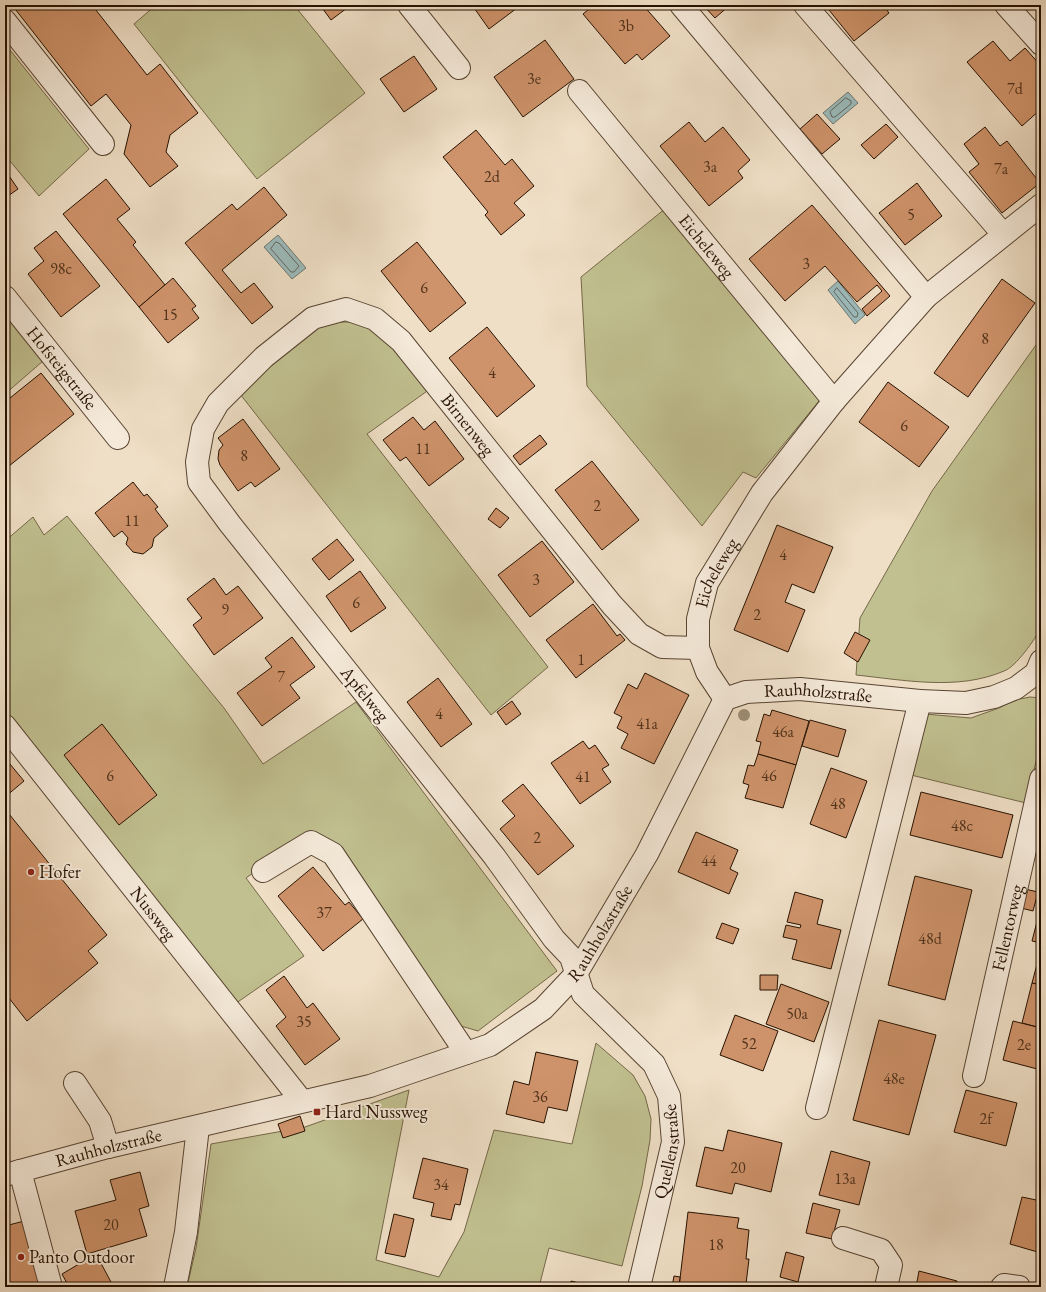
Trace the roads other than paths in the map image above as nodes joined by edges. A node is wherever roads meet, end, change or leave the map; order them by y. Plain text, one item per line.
1 (409, 5) edge
2 (681, 5) edge
3 (805, 5) edge
4 (1006, 5) edge
5 (5, 21) edge
6 (1041, 44) edge
7 (460, 68) dead end
8 (579, 91) dead end
9 (103, 144) dead end
10 (1041, 205) edge
11 (1003, 234) junction
12 (926, 297) junction
13 (5, 298) edge
14 (834, 401) junction
15 (218, 403) joint
16 (118, 438) dead end
17 (698, 648) junction
18 (1039, 671) edge
19 (725, 699) junction
20 (920, 701) junction
21 (5, 726) edge
22 (1041, 779) edge
23 (263, 871) dead end
24 (576, 974) junction
25 (466, 1053) junction
26 (974, 1076) dead end
27 (75, 1083) dead end
28 (301, 1100) junction
29 (817, 1108) dead end
30 (198, 1127) junction
31 (108, 1147) junction
32 (12, 1173) edge
33 (844, 1238) dead end
34 (51, 1287) edge
35 (175, 1287) edge
36 (639, 1287) edge
37 (886, 1287) edge
38 (1002, 1287) edge
39 (1019, 1287) edge

1 - 7 street
2 - 12 street
3 - 11 street
4 - 6 street
5 - 9 street
8 - 14 street, Eicheleweg
10 - 11 street, Eicheleweg
11 - 12 street, Eicheleweg
12 - 14 street, Eicheleweg
13 - 16 street, Hofsteigstraße
14 - 17 street, Eicheleweg
15 - 17 street, Birnenweg
15 - 24 street, Apfelweg
17 - 19 street, Eicheleweg
18 - 20 street, Rauhholzstraße
19 - 20 street, Rauhholzstraße
19 - 24 street, Rauhholzstraße
20 - 29 street
21 - 28 street, Nussweg
22 - 26 street, Fellentorweg
23 - 25 street
24 - 25 street, Rauhholzstraße
24 - 36 street, Quellenstraße
25 - 28 street, Rauhholzstraße
27 - 31 street
28 - 30 street, Rauhholzstraße
30 - 31 street, Rauhholzstraße
30 - 35 street
31 - 32 street, Rauhholzstraße
32 - 34 street, Rauhholzstraße
33 - 37 street
38 - 39 street

